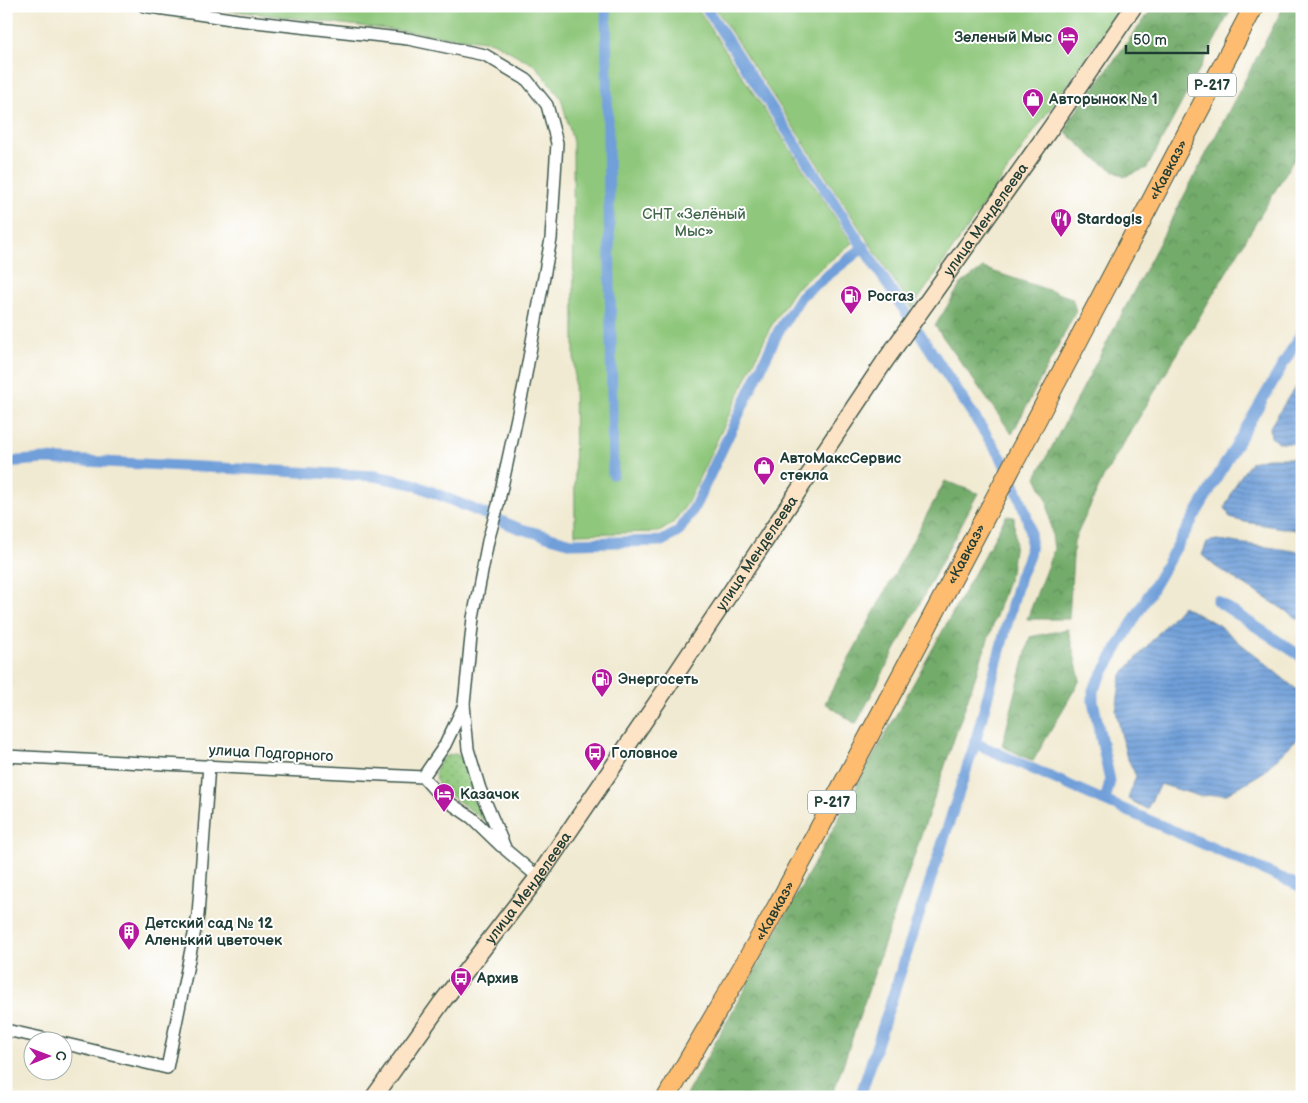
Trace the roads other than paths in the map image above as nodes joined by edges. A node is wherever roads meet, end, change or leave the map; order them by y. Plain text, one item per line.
1 (144, 6) edge
2 (1134, 6) edge
3 (1254, 6) edge
4 (464, 704) junction
5 (6, 756) edge
6 (209, 765) junction
7 (423, 777) junction
8 (506, 850) junction
9 (538, 877) junction
10 (6, 1030) edge
11 (22, 1034) edge
12 (72, 1045) edge
13 (374, 1097) edge
14 (667, 1097) edge

1 - 4 street
2 - 9 main road, улица Менделеева
3 - 14 highway, «Кавказ» / Р-217
4 - 7 street
4 - 8 street
5 - 6 street, улица Подгорного
6 - 7 street, улица Подгорного
6 - 12 street
7 - 8 street
8 - 9 street
9 - 13 main road, улица Менделеева
10 - 11 street

